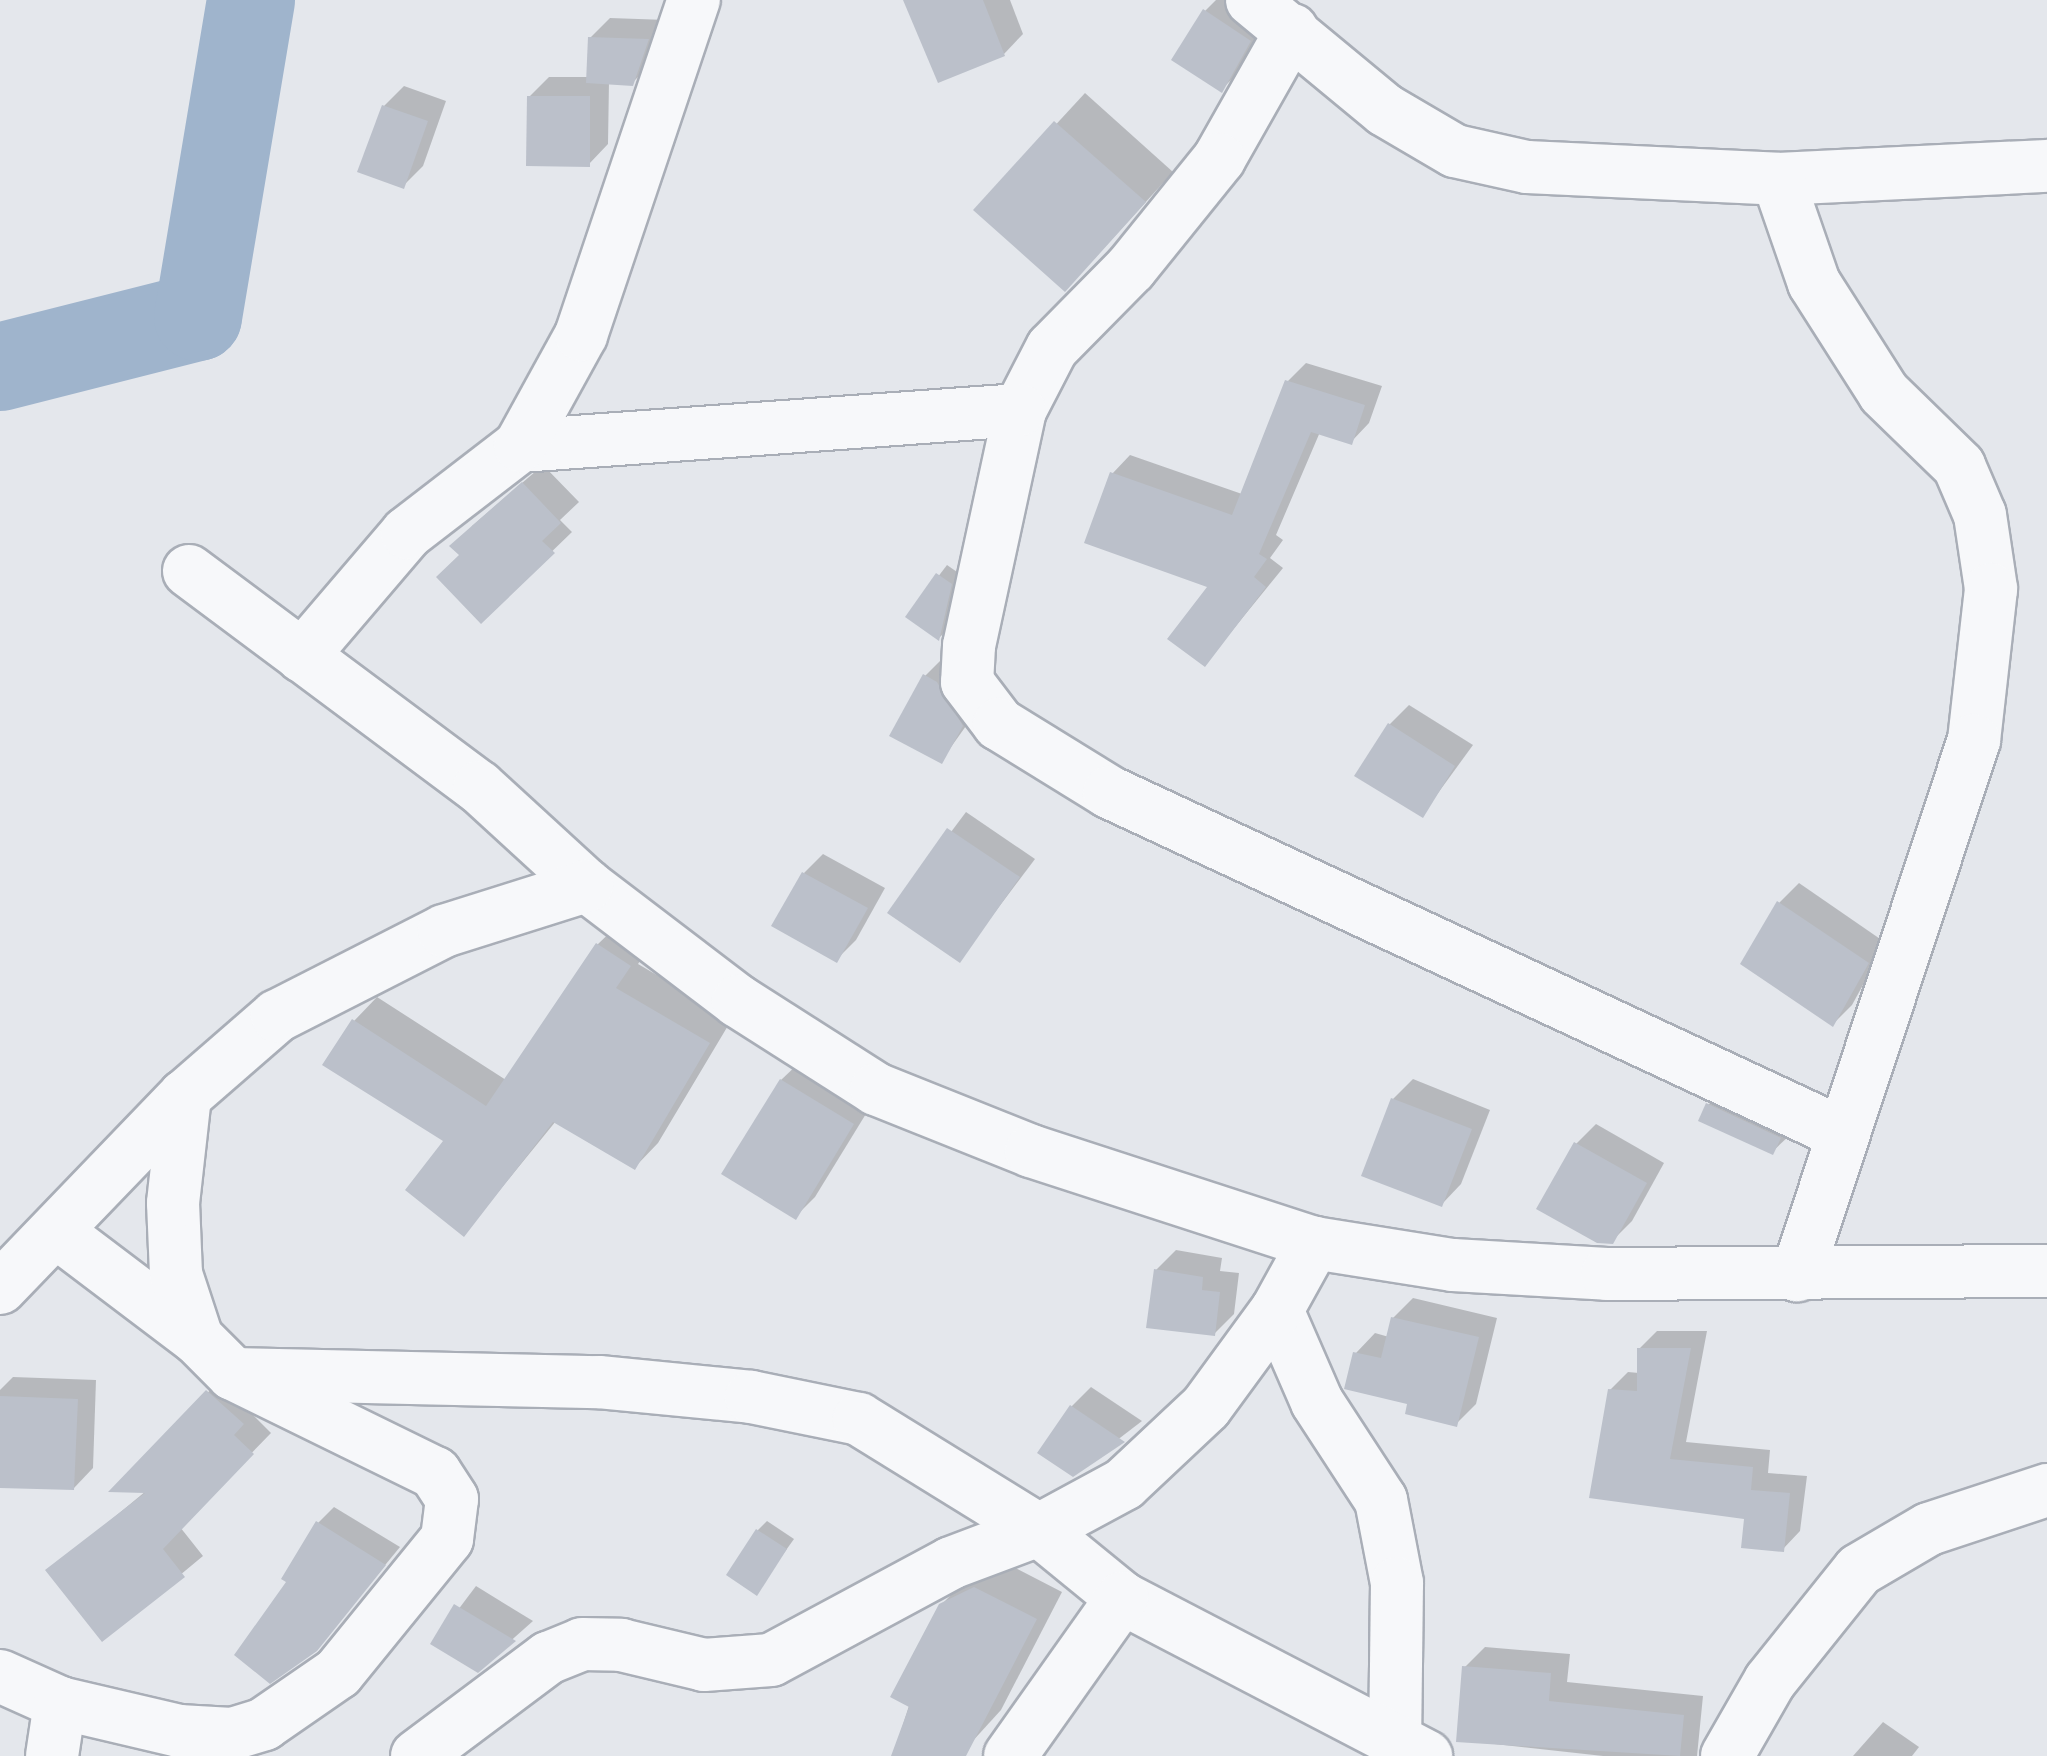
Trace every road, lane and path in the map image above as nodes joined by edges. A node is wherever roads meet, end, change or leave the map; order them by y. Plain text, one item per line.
1 (694, 0) edge
2 (1272, 15) edge
3 (2047, 166) edge
4 (1778, 179) junction
5 (1020, 410) junction
6 (520, 446) junction
7 (188, 571) dead end
8 (302, 656) junction
9 (587, 886) junction
10 (184, 1096) junction
11 (1842, 1132) junction
12 (58, 1233) junction
13 (1314, 1244) junction
14 (2047, 1271) edge
15 (1798, 1275) junction
16 (0, 1288) edge
17 (1277, 1310) junction
18 (197, 1338) junction
19 (234, 1374) junction
20 (2047, 1490) edge
21 (1040, 1530) junction
22 (1122, 1598) junction
23 (0, 1676) edge
24 (60, 1703) junction
25 (1410, 1747) edge
26 (52, 1756) edge
27 (417, 1756) edge
28 (1010, 1756) edge
29 (1727, 1756) edge

1 - 6 street
2 - 4 street
2 - 5 street
3 - 4 street
4 - 11 street
5 - 6 street
5 - 11 street
6 - 8 street
7 - 8 street
8 - 9 street
9 - 10 street
9 - 13 street
10 - 12 street
10 - 18 street
11 - 15 street
12 - 16 street
12 - 18 street
13 - 15 street
13 - 17 street
14 - 15 street
17 - 21 street
17 - 25 street
18 - 19 street
19 - 21 street
19 - 24 street
20 - 29 street
21 - 22 street
21 - 27 street
22 - 25 street
22 - 28 street
23 - 24 street
24 - 26 street

